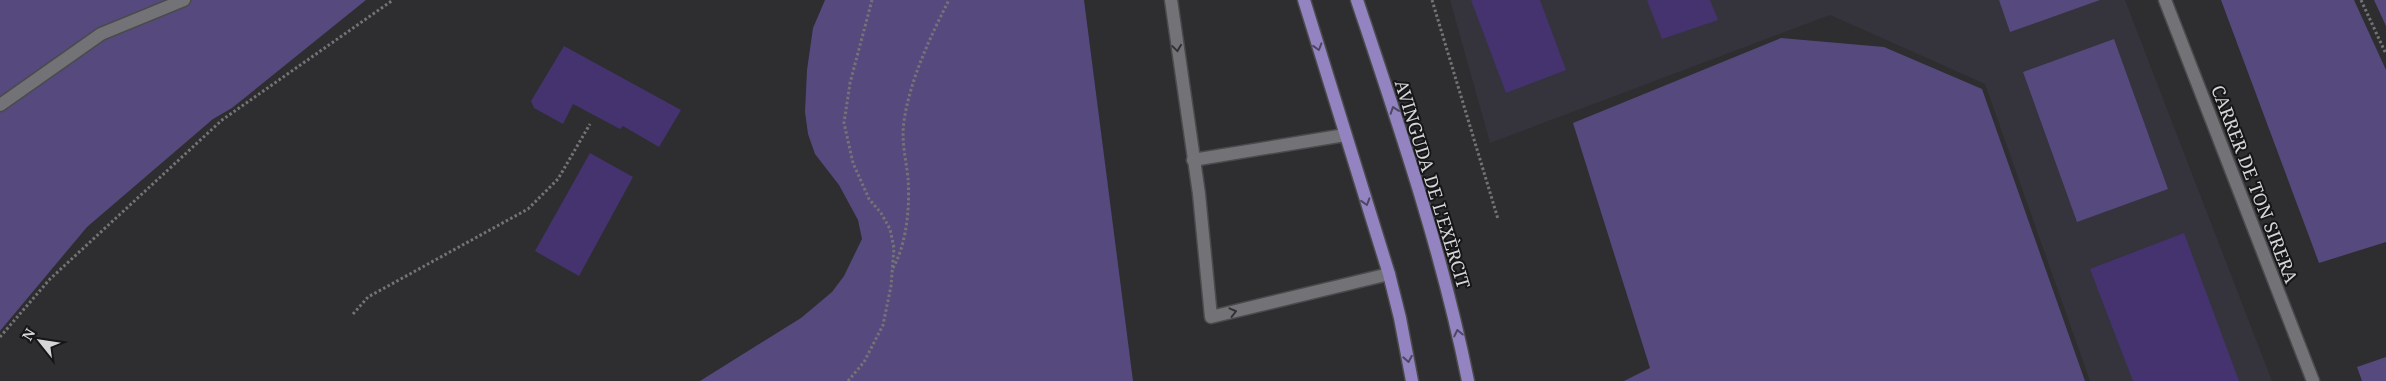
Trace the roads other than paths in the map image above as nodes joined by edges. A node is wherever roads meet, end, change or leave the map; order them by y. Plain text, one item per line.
1 (184, 0) edge
2 (1170, 0) edge
3 (1304, 0) edge
4 (1357, 0) edge
5 (2165, 0) edge
6 (0, 105) edge
7 (1345, 135) junction
8 (1193, 160) junction
9 (1389, 274) junction
10 (1412, 381) edge
11 (1468, 381) edge
12 (2312, 381) edge

1 - 6 street
2 -> 8 street
3 -> 7 main road
11 -> 4 main road, AVINGUDA DE L'EXÈRCIT
5 - 12 street, CARRER DE TON SIRERA
7 - 8 street
7 -> 9 main road
8 -> 9 street
9 -> 10 main road

